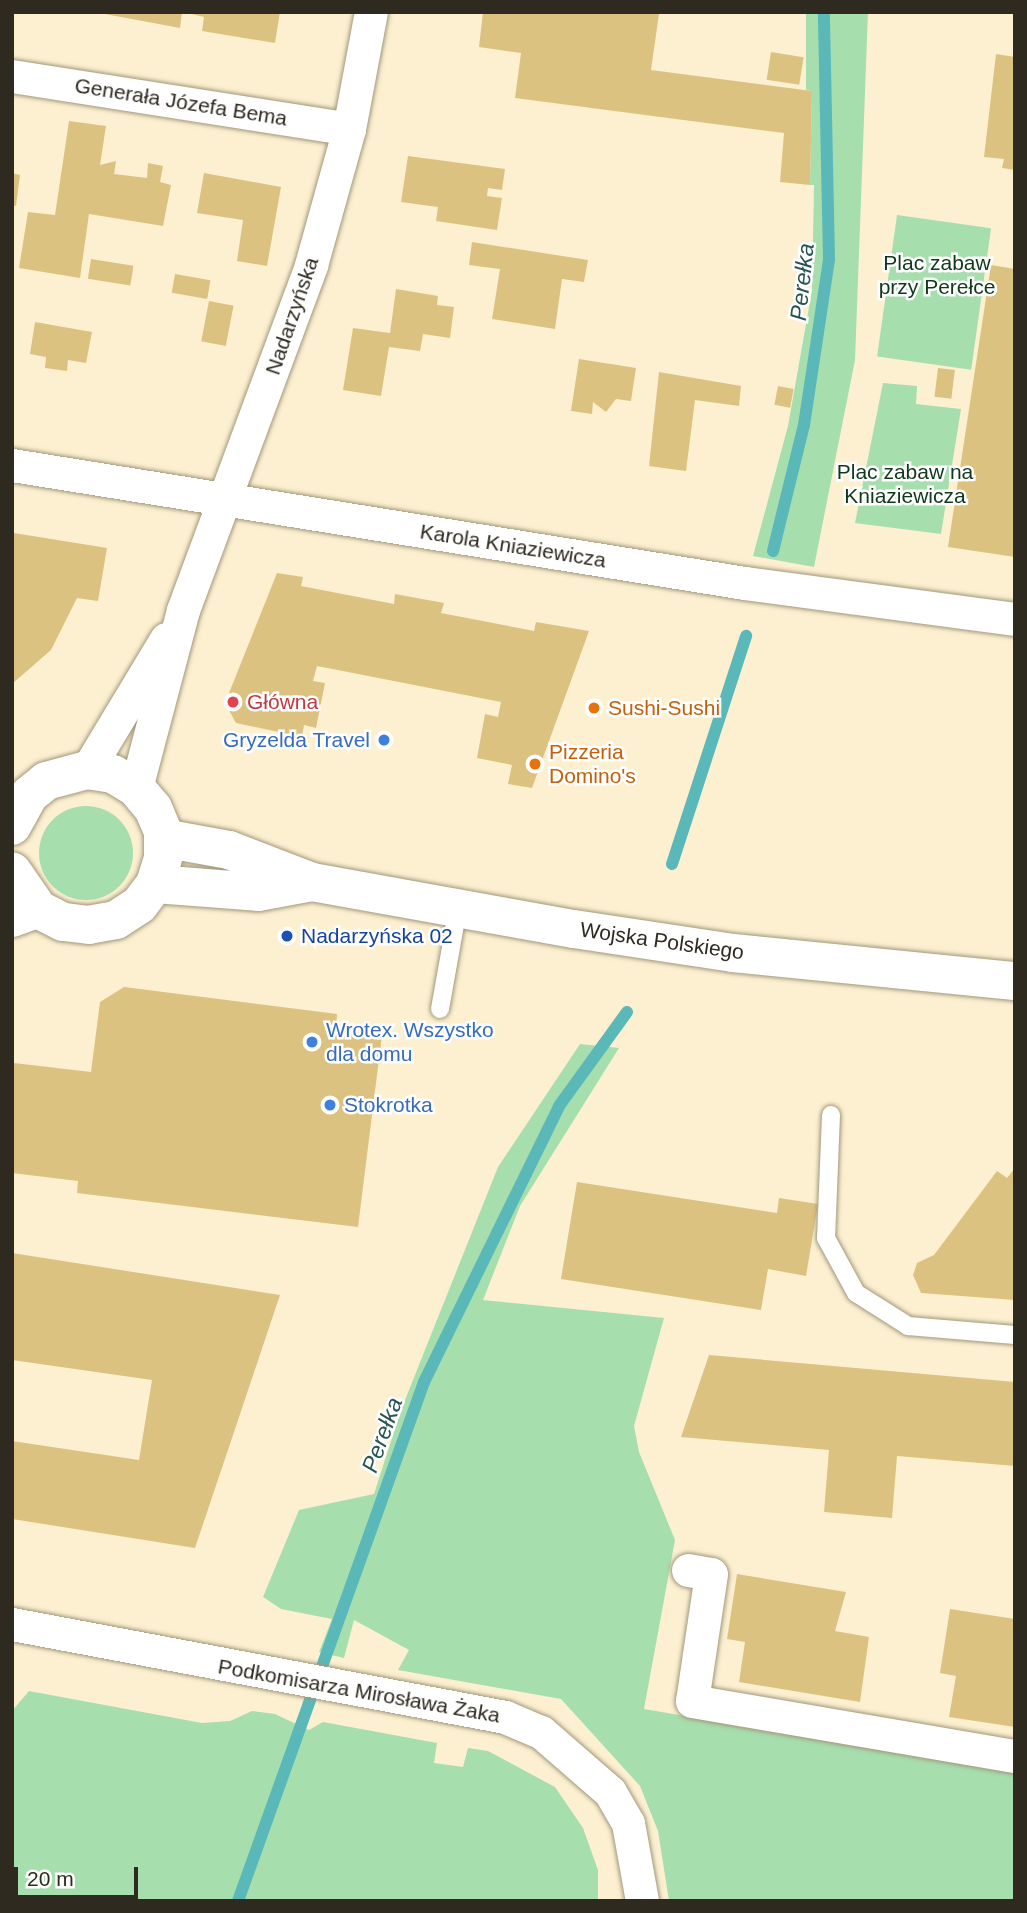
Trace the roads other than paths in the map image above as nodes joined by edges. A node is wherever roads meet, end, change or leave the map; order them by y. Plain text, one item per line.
1 (372, 12) edge
2 (12, 76) edge
3 (349, 130) junction
4 (12, 465) edge
5 (225, 500) junction
6 (183, 610) junction
7 (1015, 619) edge
8 (87, 770) junction
9 (136, 788) junction
10 (18, 806) edge
11 (163, 838) junction
12 (12, 871) edge
13 (312, 882) junction
14 (155, 884) junction
15 (458, 908) junction
16 (26, 915) edge
17 (1015, 981) edge
18 (440, 1009) dead end
19 (831, 1115) dead end
20 (1015, 1335) edge
21 (688, 1570) dead end
22 (12, 1625) edge
23 (1015, 1756) edge
24 (642, 1901) edge

1 - 3 street, Nadarzyńska
2 - 3 street, Generała Józefa Bema
3 - 5 street, Nadarzyńska
4 - 5 street, Karola Kniaziewicza
5 - 6 street, Nadarzyńska
5 - 7 street, Karola Kniaziewicza
6 - 8 street, Nadarzyńska
6 - 9 street, Nadarzyńska
8 - 9 street
8 - 10 street
9 - 11 street
11 - 13 street, Wojska Polskiego
11 - 14 street
12 - 16 street
13 - 14 street, Wojska Polskiego
13 - 15 street, Wojska Polskiego
14 - 16 street
15 - 17 street, Wojska Polskiego
15 - 18 lane
19 - 20 lane
21 - 23 street
22 - 24 street, Podkomisarza Mirosława Żaka

